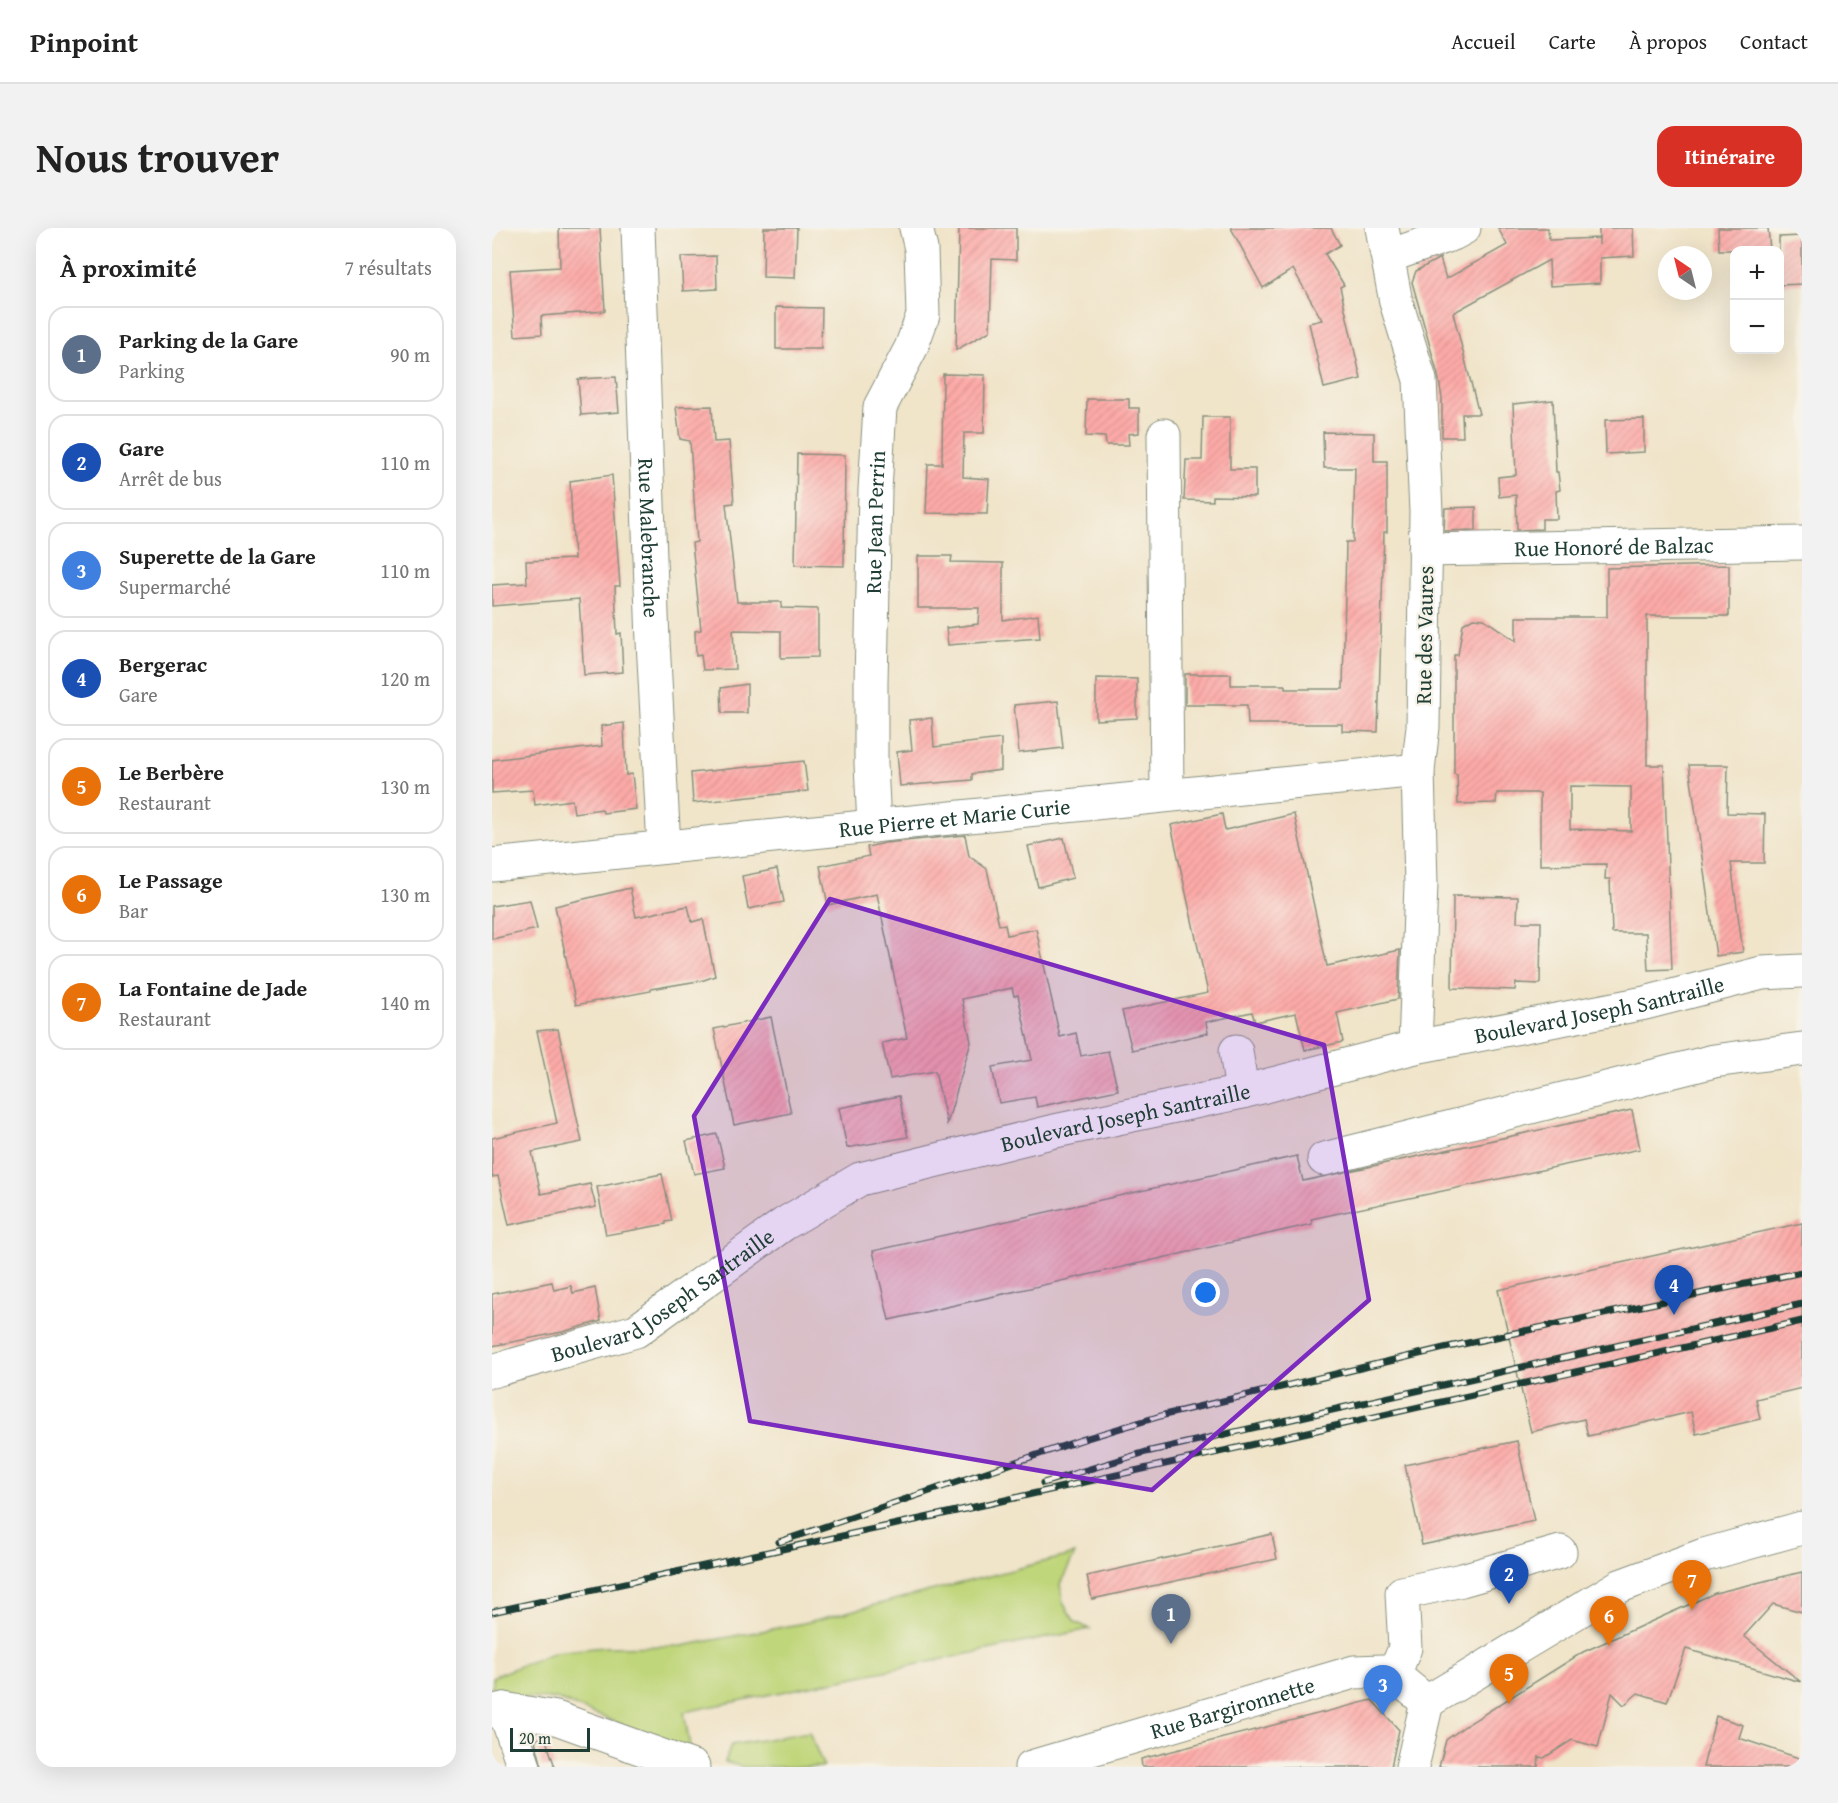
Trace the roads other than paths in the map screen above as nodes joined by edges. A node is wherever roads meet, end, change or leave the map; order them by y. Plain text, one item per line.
1 (638, 228) edge
2 (916, 228) edge
3 (1464, 228) edge
4 (1386, 242) edge
5 (1164, 435) dead end
6 (1802, 543) edge
7 (1425, 549) junction
8 (1418, 770) junction
9 (1167, 795) junction
10 (874, 826) junction
11 (664, 847) junction
12 (492, 865) edge
13 (1802, 971) edge
14 (1415, 1047) junction
15 (1802, 1049) edge
16 (1236, 1051) dead end
17 (1242, 1092) junction
18 (1324, 1159) dead end
19 (492, 1371) edge
20 (1802, 1528) edge
21 (1560, 1552) dead end
22 (1394, 1675) junction
23 (1427, 1701) junction
24 (498, 1710) edge
25 (1049, 1764) edge
26 (524, 1767) edge
27 (693, 1767) edge
28 (1412, 1767) edge

1 - 11 street, Rue Malebranche
2 - 10 street, Rue Jean Perrin
3 - 4 street
4 - 7 street, Rue des Vaures
5 - 9 street
6 - 7 street, Rue Honoré de Balzac
7 - 8 street, Rue des Vaures
8 - 9 street, Rue Pierre et Marie Curie
8 - 14 street, Rue des Vaures
9 - 10 street, Rue Pierre et Marie Curie
10 - 11 street, Rue Pierre et Marie Curie
11 - 12 street, Rue Pierre et Marie Curie
13 - 14 street, Boulevard Joseph Santraille
14 - 17 street, Boulevard Joseph Santraille
15 - 18 street
16 - 17 street
17 - 19 street, Boulevard Joseph Santraille
20 - 23 street
21 - 22 street
22 - 23 street
22 - 25 street, Rue Bargironnette
23 - 28 street
24 - 26 street
24 - 27 street

